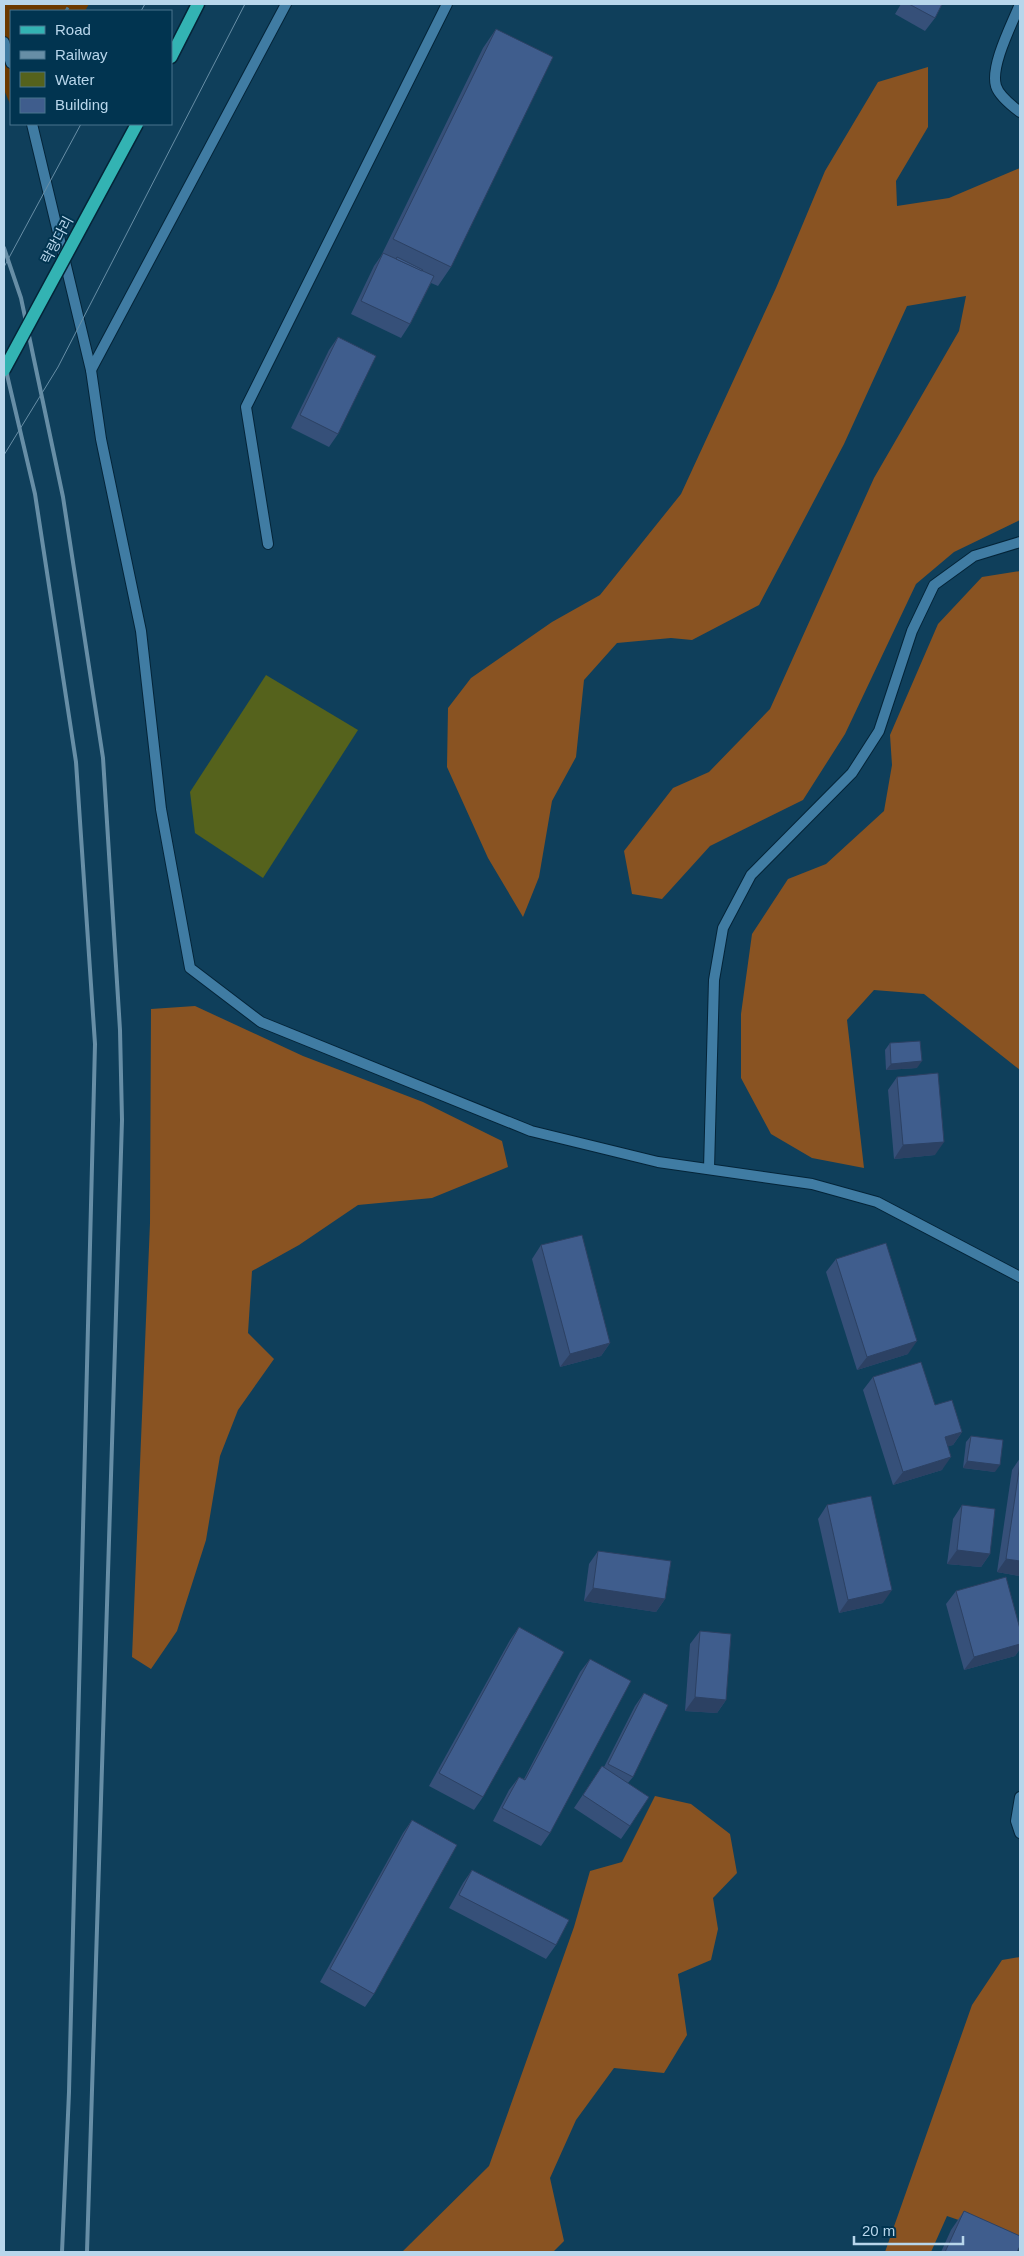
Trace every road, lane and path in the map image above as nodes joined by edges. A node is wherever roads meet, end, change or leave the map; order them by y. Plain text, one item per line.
1 (198, 4) edge
2 (286, 4) edge
3 (447, 4) edge
4 (1020, 4) edge
5 (4, 42) edge
6 (172, 55) edge
7 (10, 60) edge
8 (1020, 112) edge
9 (32, 125) edge
10 (136, 125) edge
11 (4, 370) edge
12 (91, 370) junction
13 (1020, 542) edge
14 (268, 544) dead end
15 (709, 1169) junction
16 (1020, 1277) edge
17 (1020, 1797) edge
18 (1020, 1833) edge

1 - 6 main road
2 - 12 street
3 - 14 street
4 - 8 street
5 - 7 street
9 - 12 street
10 - 11 main road, 락랑다리, bridge
12 - 15 street
13 - 15 street
15 - 16 street
17 - 18 street

